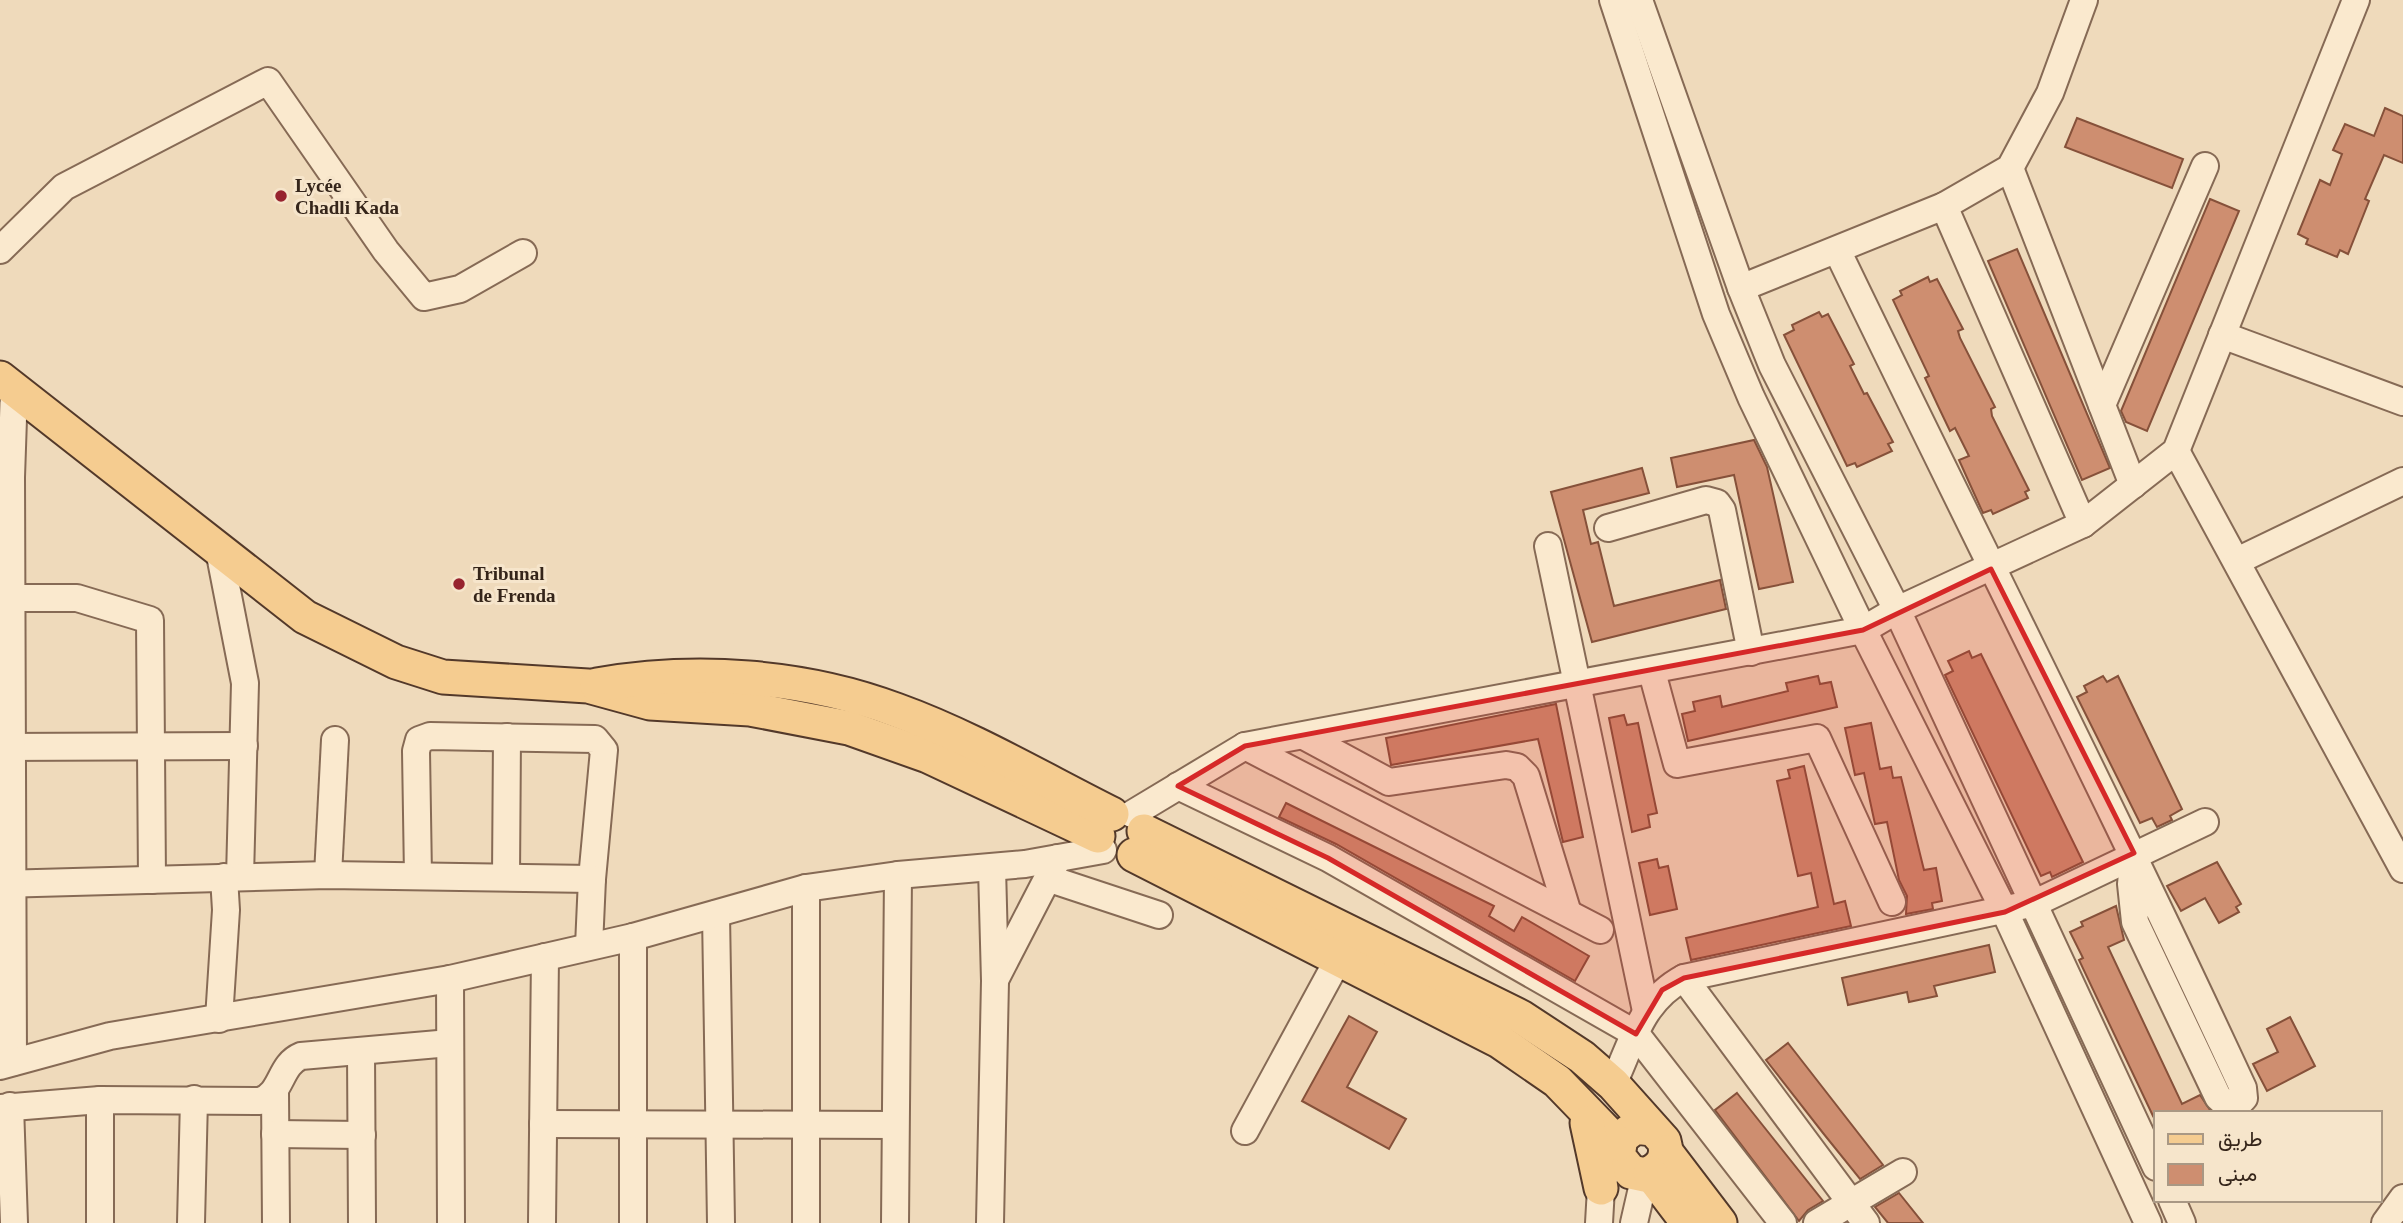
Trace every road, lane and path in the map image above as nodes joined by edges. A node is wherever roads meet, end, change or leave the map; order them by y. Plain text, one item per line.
1 (1613, 0) edge
2 (1639, 0) edge
3 (2084, 0) edge
4 (2356, 0) edge
5 (2205, 166) dead end
6 (2010, 169) junction
7 (1944, 206) junction
8 (0, 250) edge
9 (1838, 250) junction
10 (523, 253) dead end
11 (1741, 288) junction
12 (2222, 335) junction
13 (7, 383) edge
14 (2403, 402) edge
15 (2102, 405) junction
16 (2176, 451) junction
17 (6, 477) edge
18 (2403, 481) edge
19 (2133, 485) junction
20 (2083, 524) junction
21 (1608, 528) dead end
22 (1548, 546) dead end
23 (219, 550) junction
24 (2237, 561) junction
25 (1991, 569) junction
26 (6, 598) edge
27 (1897, 610) junction
28 (1863, 630) junction
29 (1751, 652) junction
30 (1652, 672) junction
31 (1577, 683) junction
32 (1304, 736) junction
33 (507, 737) junction
34 (335, 740) dead end
35 (151, 745) junction
36 (244, 746) junction
37 (1245, 746) junction
38 (6, 747) edge
39 (1178, 786) junction
40 (2205, 822) dead end
41 (1121, 833) junction
42 (2134, 853) junction
43 (992, 868) junction
44 (1054, 869) junction
45 (2403, 869) edge
46 (328, 875) junction
47 (898, 875) junction
48 (418, 876) junction
49 (232, 877) junction
50 (506, 877) junction
51 (592, 879) junction
52 (152, 880) junction
53 (7, 884) edge
54 (806, 888) junction
55 (1892, 902) dead end
56 (2035, 903) junction
57 (1567, 910) junction
58 (2005, 912) junction
59 (716, 914) junction
60 (1159, 915) dead end
61 (1600, 930) dead end
62 (633, 937) junction
63 (589, 946) junction
64 (545, 957) junction
65 (1339, 958) junction
66 (1684, 978) junction
67 (450, 979) junction
68 (995, 981) junction
69 (219, 1019) junction
70 (1641, 1023) junction
71 (450, 1043) junction
72 (361, 1052) junction
73 (7, 1064) edge
74 (1613, 1084) junction
75 (275, 1092) junction
76 (194, 1099) junction
77 (100, 1100) junction
78 (1582, 1104) junction
79 (5, 1107) edge
80 (543, 1124) junction
81 (634, 1124) junction
82 (722, 1124) junction
83 (806, 1125) junction
84 (895, 1125) junction
85 (1245, 1131) dead end
86 (275, 1134) junction
87 (362, 1135) junction
88 (1618, 1146) junction
89 (1653, 1157) junction
90 (2154, 1163) edge
91 (1903, 1172) dead end
92 (1601, 1188) junction
93 (2403, 1198) edge
94 (2173, 1202) edge
95 (1859, 1213) edge
96 (14, 1223) edge
97 (100, 1223) edge
98 (191, 1223) edge
99 (276, 1223) edge
100 (362, 1223) edge
101 (451, 1223) edge
102 (542, 1223) edge
103 (633, 1223) edge
104 (721, 1223) edge
105 (806, 1223) edge
106 (895, 1223) edge
107 (990, 1223) edge
108 (1599, 1223) edge
109 (1634, 1223) edge
110 (1688, 1223) edge
111 (1720, 1223) edge
112 (1783, 1223) edge
113 (1817, 1223) edge
114 (2148, 1223) edge
115 (2182, 1223) edge
116 (2385, 1223) edge

1 - 28 street
2 - 11 street
3 - 6 street
4 - 12 street
5 - 15 street
6 - 7 street
6 - 15 street
7 - 9 street
7 - 20 street
8 - 10 street
9 - 11 street
9 - 25 street
11 - 27 street
12 - 14 street
12 - 16 street
13 - 17 street
13 - 23 main road
15 - 19 street
16 - 19 street
16 - 24 street
17 - 26 street
18 - 24 street
19 - 20 street
20 - 25 street
21 - 29 street
22 - 31 street
23 - 36 street
23 - 41 main road
24 - 45 street
25 - 27 street
25 - 42 street
26 - 35 street
26 - 38 street
27 - 28 street
27 - 56 street
28 - 29 street
28 - 58 street
29 - 30 street
30 - 31 street
30 - 55 street
31 - 32 street
31 - 70 street
32 - 37 street
32 - 57 street
33 - 48 street
33 - 50 street
33 - 51 street
34 - 46 street
35 - 36 street
35 - 38 street
35 - 52 street
36 - 49 street
37 - 39 street
37 - 57 street
38 - 53 street
39 - 41 street
39 - 70 street
40 - 42 street
41 - 44 street
41 - 65 main road
41 - 74 main road
42 - 42 street
42 - 56 street
43 - 44 street
43 - 47 street
43 - 68 street
44 - 60 street
44 - 68 street
46 - 48 street
46 - 49 street
47 - 54 street
47 - 84 street
48 - 50 street
49 - 52 street
49 - 69 street
50 - 51 street
51 - 63 street
52 - 53 street
53 - 73 street
54 - 59 street
54 - 83 street
56 - 58 street
56 - 90 street
57 - 61 street
58 - 66 street
58 - 114 street
59 - 62 street
59 - 82 street
62 - 63 street
62 - 81 street
63 - 64 street
64 - 67 street
64 - 80 street
65 - 78 main road
65 - 85 street
66 - 70 street
66 - 95 street
67 - 69 street
67 - 71 street
68 - 107 street
69 - 73 street
70 - 74 street
70 - 112 street
71 - 72 street
71 - 101 street
72 - 75 street
72 - 87 street
74 - 89 main road
75 - 76 street
75 - 86 street
76 - 77 street
76 - 98 street
77 - 79 street
77 - 97 street
78 - 88 main road
78 - 92 main road
79 - 96 street
80 - 81 street
80 - 102 street
81 - 82 street
81 - 103 street
82 - 83 street
82 - 104 street
83 - 84 street
83 - 105 street
84 - 106 street
86 - 87 street
86 - 99 street
87 - 100 street
88 - 89 main road
88 - 92 street
89 - 109 street
89 - 110 main road
89 - 111 main road
91 - 95 street
92 - 108 street
93 - 116 street
94 - 115 street
95 - 113 street

